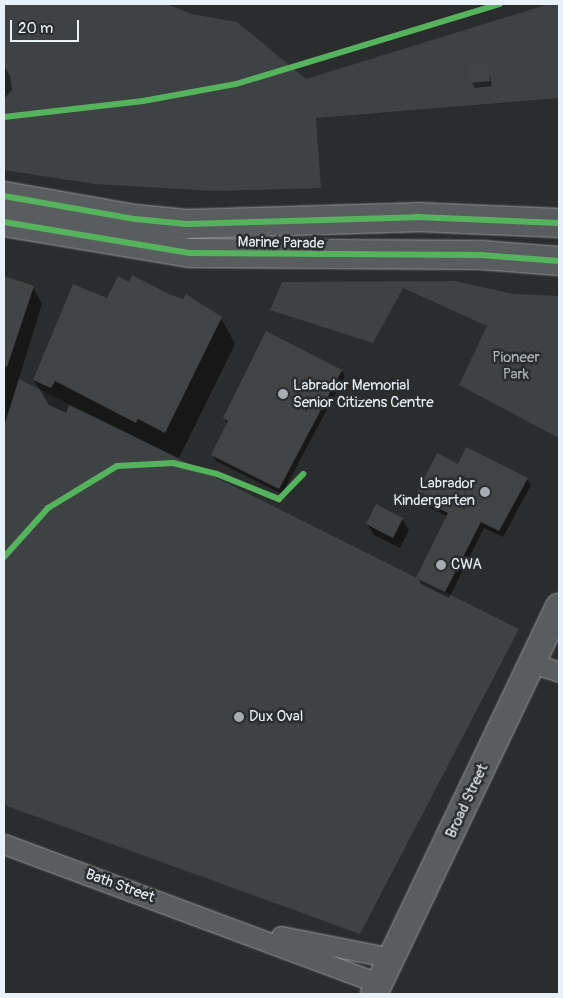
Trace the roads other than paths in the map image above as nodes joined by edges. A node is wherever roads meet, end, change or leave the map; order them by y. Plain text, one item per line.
1 (4, 196) edge
2 (4, 222) edge
3 (559, 223) edge
4 (559, 261) edge
5 (559, 607) edge
6 (553, 639) edge
7 (532, 663) junction
8 (559, 672) edge
9 (4, 844) edge
10 (235, 928) junction
11 (392, 958) junction
12 (377, 989) edge

1 - 3 highway, Marine Parade
2 - 4 highway, Marine Parade
5 - 6 street, Broad Street
6 - 7 street, Broad Street
7 - 8 street
7 - 11 street, Broad Street
9 - 10 street, Bath Street
10 - 11 street, Bath Street
10 - 12 street, Bath Street
11 - 12 street, Broad Street

